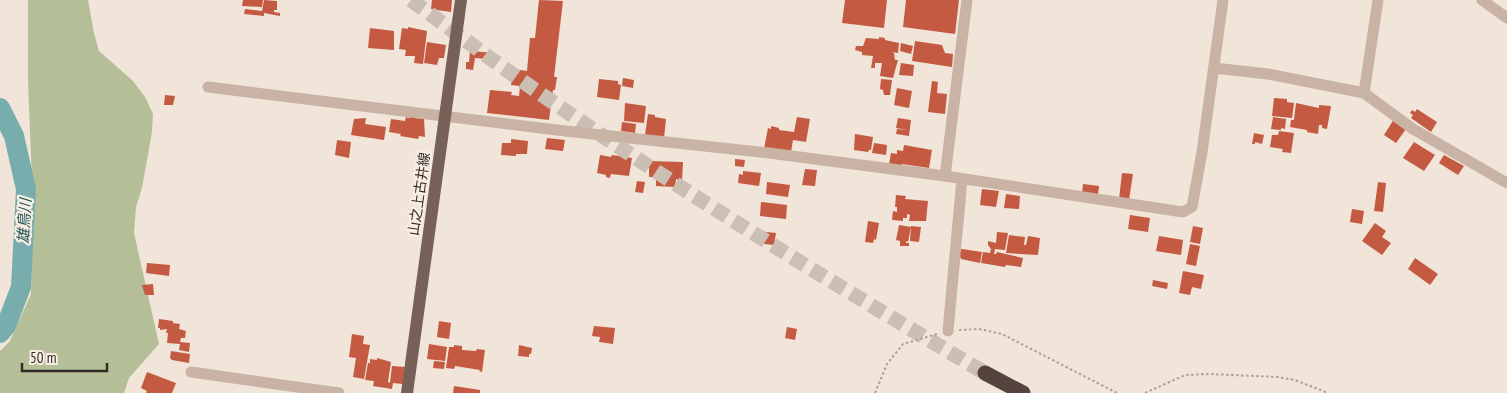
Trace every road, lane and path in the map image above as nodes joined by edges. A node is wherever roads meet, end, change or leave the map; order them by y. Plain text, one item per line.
1 (461, 0) edge
2 (968, 0) edge
3 (1223, 0) edge
4 (1378, 0) edge
5 (1482, 0) edge
6 (1507, 18) edge
7 (1214, 68) junction
8 (208, 87) dead end
9 (1364, 93) junction
10 (444, 116) junction
11 (946, 176) junction
12 (962, 179) junction
13 (1507, 183) edge
14 (948, 331) junction
15 (190, 372) dead end
16 (985, 373) tunnel mouth
17 (338, 393) edge
18 (408, 393) edge
19 (875, 393) edge
20 (1023, 393) edge
21 (1117, 393) edge
22 (1145, 393) edge
23 (1328, 393) edge

1 - 10 main road, 山之上古井線
2 - 11 street
3 - 7 street
4 - 9 street
5 - 6 street
7 - 9 street
7 - 12 street
8 - 10 street
9 - 13 street
10 - 11 street
10 - 18 main road, 山之上古井線
11 - 12 street
12 - 14 street
14 - 19 path
14 - 21 path
15 - 17 street
16 - 20 highway
22 - 23 path

